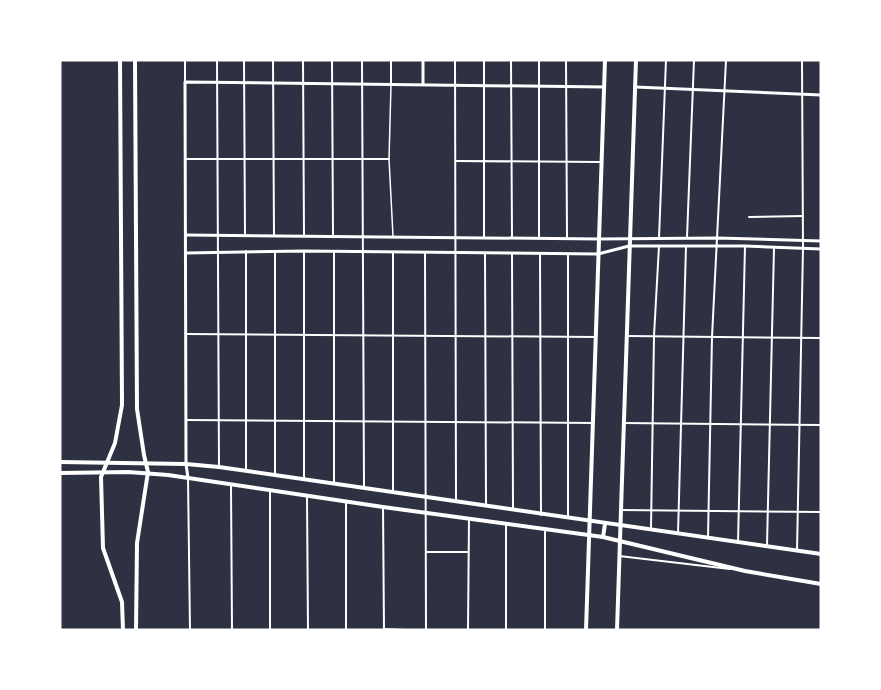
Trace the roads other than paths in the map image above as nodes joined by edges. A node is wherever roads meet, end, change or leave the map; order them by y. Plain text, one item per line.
1 (120, 60) edge
2 (135, 60) edge
3 (185, 60) edge
4 (217, 60) edge
5 (244, 60) edge
6 (273, 60) edge
7 (303, 60) edge
8 (332, 60) edge
9 (362, 60) edge
10 (391, 60) edge
11 (423, 60) edge
12 (456, 60) edge
13 (484, 60) edge
14 (511, 60) edge
15 (539, 60) edge
16 (566, 60) edge
17 (605, 60) edge
18 (636, 60) edge
19 (666, 60) edge
20 (694, 60) edge
21 (726, 60) edge
22 (802, 60) edge
23 (185, 82) junction
24 (217, 83) junction
25 (244, 83) junction
26 (274, 83) junction
27 (303, 84) junction
28 (332, 84) junction
29 (362, 84) junction
30 (391, 84) junction
31 (423, 84) junction
32 (455, 84) junction
33 (484, 85) junction
34 (512, 86) junction
35 (539, 86) junction
36 (566, 86) junction
37 (604, 87) junction
38 (635, 87) junction
39 (665, 87) junction
40 (693, 89) junction
41 (724, 90) junction
42 (802, 94) junction
43 (821, 95) edge
44 (245, 158) junction
45 (186, 159) junction
46 (218, 159) junction
47 (274, 159) junction
48 (303, 159) junction
49 (362, 159) junction
50 (389, 159) junction
51 (332, 160) junction
52 (456, 161) junction
53 (484, 161) junction
54 (511, 162) junction
55 (539, 162) junction
56 (567, 162) junction
57 (601, 162) junction
58 (803, 216) junction
59 (749, 217) dead end
60 (186, 235) junction
61 (218, 235) junction
62 (245, 236) junction
63 (274, 236) junction
64 (304, 236) junction
65 (333, 236) junction
66 (363, 237) junction
67 (393, 237) junction
68 (457, 237) junction
69 (484, 237) junction
70 (512, 238) junction
71 (539, 238) junction
72 (567, 238) junction
73 (629, 238) junction
74 (659, 238) junction
75 (687, 238) junction
76 (717, 238) junction
77 (599, 239) junction
78 (803, 240) junction
79 (821, 241) edge
80 (629, 246) junction
81 (659, 246) junction
82 (686, 246) junction
83 (716, 246) junction
84 (745, 246) junction
85 (774, 247) junction
86 (803, 248) junction
87 (821, 249) edge
88 (219, 251) junction
89 (246, 251) junction
90 (275, 251) junction
91 (304, 251) junction
92 (334, 252) junction
93 (186, 253) junction
94 (363, 253) junction
95 (393, 253) junction
96 (425, 253) junction
97 (456, 253) junction
98 (485, 254) junction
99 (512, 254) junction
100 (540, 254) junction
101 (568, 254) junction
102 (598, 254) junction
103 (219, 333) junction
104 (245, 333) junction
105 (186, 334) junction
106 (275, 334) junction
107 (304, 334) junction
108 (334, 334) junction
109 (363, 334) junction
110 (393, 335) junction
111 (426, 335) junction
112 (456, 336) junction
113 (484, 336) junction
114 (512, 336) junction
115 (540, 336) junction
116 (568, 336) junction
117 (626, 336) junction
118 (654, 336) junction
119 (595, 337) junction
120 (682, 337) junction
121 (712, 338) junction
122 (742, 338) junction
123 (772, 338) junction
124 (802, 338) junction
125 (821, 338) edge
126 (187, 420) junction
127 (219, 420) junction
128 (246, 420) junction
129 (304, 420) junction
130 (275, 421) junction
131 (334, 421) junction
132 (364, 421) junction
133 (393, 422) junction
134 (425, 422) junction
135 (457, 422) junction
136 (485, 422) junction
137 (513, 422) junction
138 (568, 422) junction
139 (540, 423) junction
140 (593, 423) junction
141 (623, 423) junction
142 (653, 423) junction
143 (681, 424) junction
144 (710, 424) junction
145 (740, 424) junction
146 (770, 424) junction
147 (800, 425) junction
148 (821, 425) edge
149 (60, 462) edge
150 (107, 464) junction
151 (146, 464) junction
152 (186, 464) junction
153 (219, 467) junction
154 (246, 471) junction
155 (60, 472) edge
156 (103, 472) junction
157 (148, 472) junction
158 (275, 474) junction
159 (188, 478) junction
160 (304, 479) junction
161 (334, 483) junction
162 (231, 485) junction
163 (364, 488) junction
164 (270, 491) junction
165 (393, 493) junction
166 (308, 496) junction
167 (426, 499) junction
168 (346, 501) junction
169 (456, 503) junction
170 (383, 507) junction
171 (486, 507) junction
172 (620, 510) junction
173 (513, 511) junction
174 (651, 511) junction
175 (679, 511) junction
176 (709, 511) junction
177 (426, 512) junction
178 (738, 512) junction
179 (768, 512) junction
180 (798, 512) junction
181 (821, 512) edge
182 (541, 514) junction
183 (568, 518) junction
184 (469, 519) junction
185 (591, 522) junction
186 (506, 524) junction
187 (605, 524) junction
188 (620, 526) junction
189 (545, 529) junction
190 (651, 530) junction
191 (590, 535) junction
192 (678, 535) junction
193 (603, 537) junction
194 (620, 539) junction
195 (708, 539) junction
196 (738, 543) junction
197 (767, 548) junction
198 (797, 551) junction
199 (425, 552) junction
200 (468, 552) junction
201 (821, 554) edge
202 (619, 556) junction
203 (745, 571) junction
204 (821, 584) edge
205 (123, 630) edge
206 (136, 630) edge
207 (190, 630) edge
208 (232, 630) edge
209 (270, 630) edge
210 (308, 630) edge
211 (346, 630) edge
212 (384, 630) edge
213 (405, 630) edge
214 (426, 630) edge
215 (448, 630) edge
216 (468, 630) edge
217 (506, 630) edge
218 (545, 630) edge
219 (586, 630) edge
220 (617, 630) edge

1 - 150 main road
2 - 151 main road
3 - 23 street
4 - 24 street
5 - 25 street
6 - 26 street
7 - 27 street
8 - 28 street
9 - 29 street
10 - 30 street
11 - 31 street
12 - 32 street
13 - 33 street
14 - 34 street
15 - 35 street
16 - 36 street
17 - 37 main road
18 - 38 main road
19 - 39 street
20 - 40 street
21 - 41 street
22 - 42 street
23 - 24 street
23 - 45 street
24 - 25 street
24 - 46 street
25 - 26 street
25 - 44 street
26 - 27 street
26 - 47 street
27 - 28 street
27 - 48 street
28 - 29 street
28 - 51 street
29 - 30 street
29 - 49 street
30 - 31 street
30 - 50 street
31 - 32 street
32 - 33 street
32 - 52 street
33 - 34 street
33 - 53 street
34 - 35 street
34 - 54 street
35 - 36 street
35 - 55 street
36 - 37 street
36 - 56 street
37 - 57 main road
38 - 39 street
38 - 73 main road
39 - 40 street
39 - 74 street
40 - 41 street
40 - 75 street
41 - 42 street
41 - 76 street
42 - 43 street
42 - 58 street
44 - 46 street
44 - 47 street
44 - 62 street
45 - 46 street
45 - 60 street
46 - 61 street
47 - 48 street
47 - 63 street
48 - 51 street
48 - 64 street
49 - 50 street
49 - 51 street
49 - 66 street
50 - 67 street
51 - 65 street
52 - 53 street
52 - 68 street
53 - 54 street
53 - 69 street
54 - 55 street
54 - 70 street
55 - 56 street
55 - 71 street
56 - 57 street
56 - 72 street
57 - 77 main road
58 - 59 street
58 - 78 street
60 - 61 street
60 - 93 street
61 - 62 street
61 - 88 street
62 - 63 street
63 - 64 street
64 - 65 street
65 - 66 street
66 - 67 street
66 - 94 street
67 - 68 street
68 - 69 street
68 - 97 street
69 - 70 street
70 - 71 street
71 - 72 street
72 - 77 street
73 - 74 street
73 - 77 street
73 - 80 main road
74 - 75 street
75 - 76 street
76 - 78 street
76 - 83 street
77 - 102 main road
78 - 79 street
78 - 86 street
80 - 81 street
80 - 102 street
80 - 117 main road
81 - 82 street
81 - 118 street
82 - 83 street
82 - 120 street
83 - 84 street
83 - 121 street
84 - 85 street
84 - 122 street
85 - 86 street
85 - 123 street
86 - 87 street
86 - 124 street
88 - 89 street
88 - 93 street
88 - 103 street
89 - 90 street
89 - 104 street
90 - 91 street
90 - 106 street
91 - 92 street
91 - 107 street
92 - 94 street
92 - 108 street
93 - 105 street
94 - 95 street
94 - 109 street
95 - 96 street
95 - 110 street
96 - 97 street
96 - 111 street
97 - 98 street
97 - 112 street
98 - 99 street
98 - 113 street
99 - 100 street
99 - 114 street
100 - 101 street
100 - 115 street
101 - 102 street
101 - 116 street
102 - 119 main road
103 - 104 street
103 - 105 street
103 - 127 street
104 - 106 street
104 - 128 street
105 - 126 street
106 - 107 street
106 - 130 street
107 - 108 street
107 - 129 street
108 - 109 street
108 - 131 street
109 - 110 street
109 - 132 street
110 - 111 street
110 - 133 street
111 - 112 street
111 - 134 street
112 - 113 street
112 - 135 street
113 - 114 street
113 - 136 street
114 - 115 street
114 - 137 street
115 - 116 street
115 - 139 street
116 - 119 street
116 - 138 street
117 - 118 street
117 - 141 main road
118 - 120 street
118 - 142 street
119 - 140 main road
120 - 121 street
120 - 143 street
121 - 122 street
121 - 144 street
122 - 123 street
122 - 145 street
123 - 124 street
123 - 146 street
124 - 125 street
124 - 147 street
126 - 127 street
126 - 152 street
127 - 128 street
127 - 153 street
128 - 130 street
128 - 154 street
129 - 130 street
129 - 131 street
129 - 160 street
130 - 158 street
131 - 132 street
131 - 161 street
132 - 133 street
132 - 163 street
133 - 134 street
133 - 165 street
134 - 135 street
134 - 167 street
135 - 136 street
135 - 169 street
136 - 137 street
136 - 171 street
137 - 139 street
137 - 173 street
138 - 139 street
138 - 140 street
138 - 183 street
139 - 182 street
140 - 185 main road
141 - 142 street
141 - 172 main road
142 - 143 street
142 - 174 street
143 - 144 street
143 - 175 street
144 - 145 street
144 - 176 street
145 - 146 street
145 - 178 street
146 - 147 street
146 - 179 street
147 - 148 street
147 - 180 street
149 - 150 main road
150 - 151 main road
150 - 156 main road
151 - 152 main road
151 - 157 main road
152 - 153 main road
152 - 159 street
153 - 154 main road
154 - 158 main road
155 - 156 main road
156 - 157 main road
156 - 205 main road
157 - 159 main road
157 - 206 main road
158 - 160 main road
159 - 162 main road
159 - 207 street
160 - 161 main road
161 - 163 main road
162 - 164 main road
162 - 208 street
163 - 165 main road
164 - 166 main road
164 - 209 street
165 - 167 main road
166 - 168 main road
166 - 210 street
167 - 169 main road
167 - 177 street
168 - 170 main road
168 - 211 street
169 - 171 main road
170 - 177 main road
170 - 212 street
171 - 173 main road
172 - 174 street
172 - 188 main road
173 - 182 main road
174 - 175 street
174 - 190 street
175 - 176 street
175 - 192 street
176 - 178 street
176 - 195 street
177 - 184 main road
177 - 199 street
178 - 179 street
178 - 196 street
179 - 180 street
179 - 197 street
180 - 181 street
180 - 198 street
182 - 183 main road
183 - 185 main road
184 - 186 main road
184 - 200 street
185 - 187 main road
185 - 191 main road
186 - 189 main road
186 - 217 street
187 - 188 main road
187 - 193 main road
188 - 190 main road
188 - 194 main road
189 - 191 main road
189 - 218 street
190 - 192 main road
191 - 193 main road
191 - 219 main road
192 - 195 main road
193 - 194 main road
194 - 202 main road
194 - 203 main road
195 - 196 main road
196 - 197 main road
197 - 198 main road
198 - 201 main road
199 - 200 street
199 - 214 street
200 - 216 street
202 - 203 street
202 - 220 main road
203 - 204 main road
212 - 213 street
215 - 216 street

